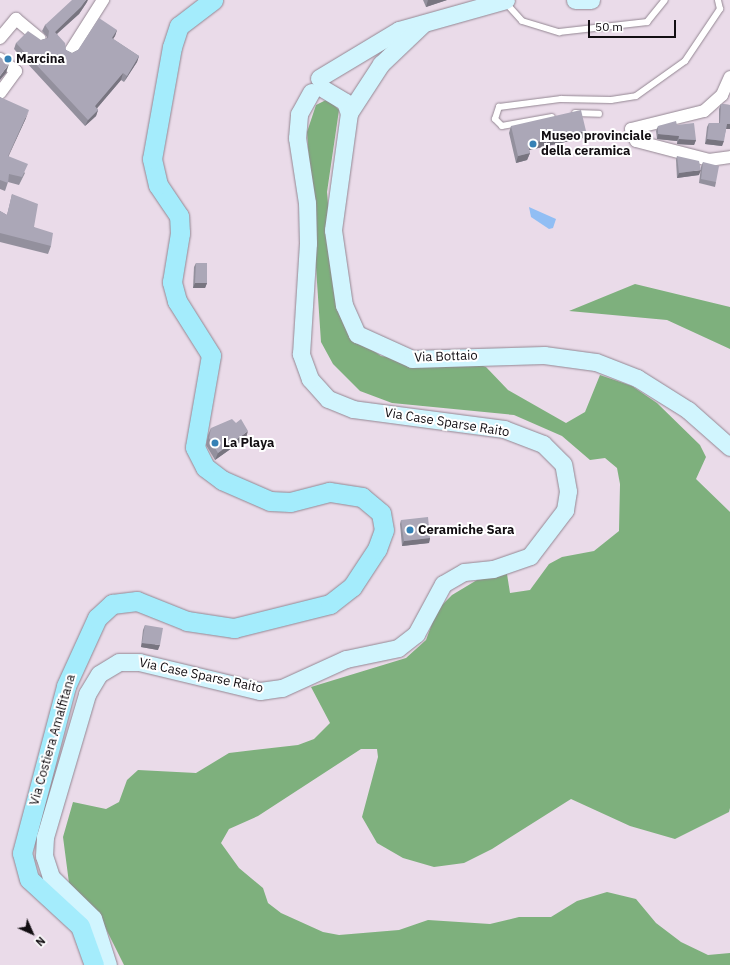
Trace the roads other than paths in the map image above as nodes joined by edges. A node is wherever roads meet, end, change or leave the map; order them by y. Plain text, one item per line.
1 (103, 0) edge
2 (212, 0) edge
3 (505, 0) edge
4 (575, 0) edge
5 (591, 0) edge
6 (665, 0) edge
7 (718, 0) edge
8 (423, 24) junction
9 (0, 38) edge
10 (40, 39) edge
11 (70, 52) edge
12 (0, 59) edge
13 (730, 77) edge
14 (318, 86) junction
15 (0, 93) edge
16 (349, 113) junction
17 (570, 114) edge
18 (599, 114) dead end
19 (562, 116) edge
20 (730, 157) edge
21 (730, 447) edge
22 (94, 965) edge
23 (108, 965) edge

1 - 11 street
2 - 22 main road, Via Costiera Amalfitana
3 - 6 lane
3 - 8 street
4 - 5 street
7 - 19 lane
8 - 14 street
8 - 16 street
9 - 10 street
12 - 15 street
13 - 20 street
14 - 16 street
14 - 23 street, Via Case Sparse Raito
16 - 21 street, Via Bottaio
17 - 18 lane

